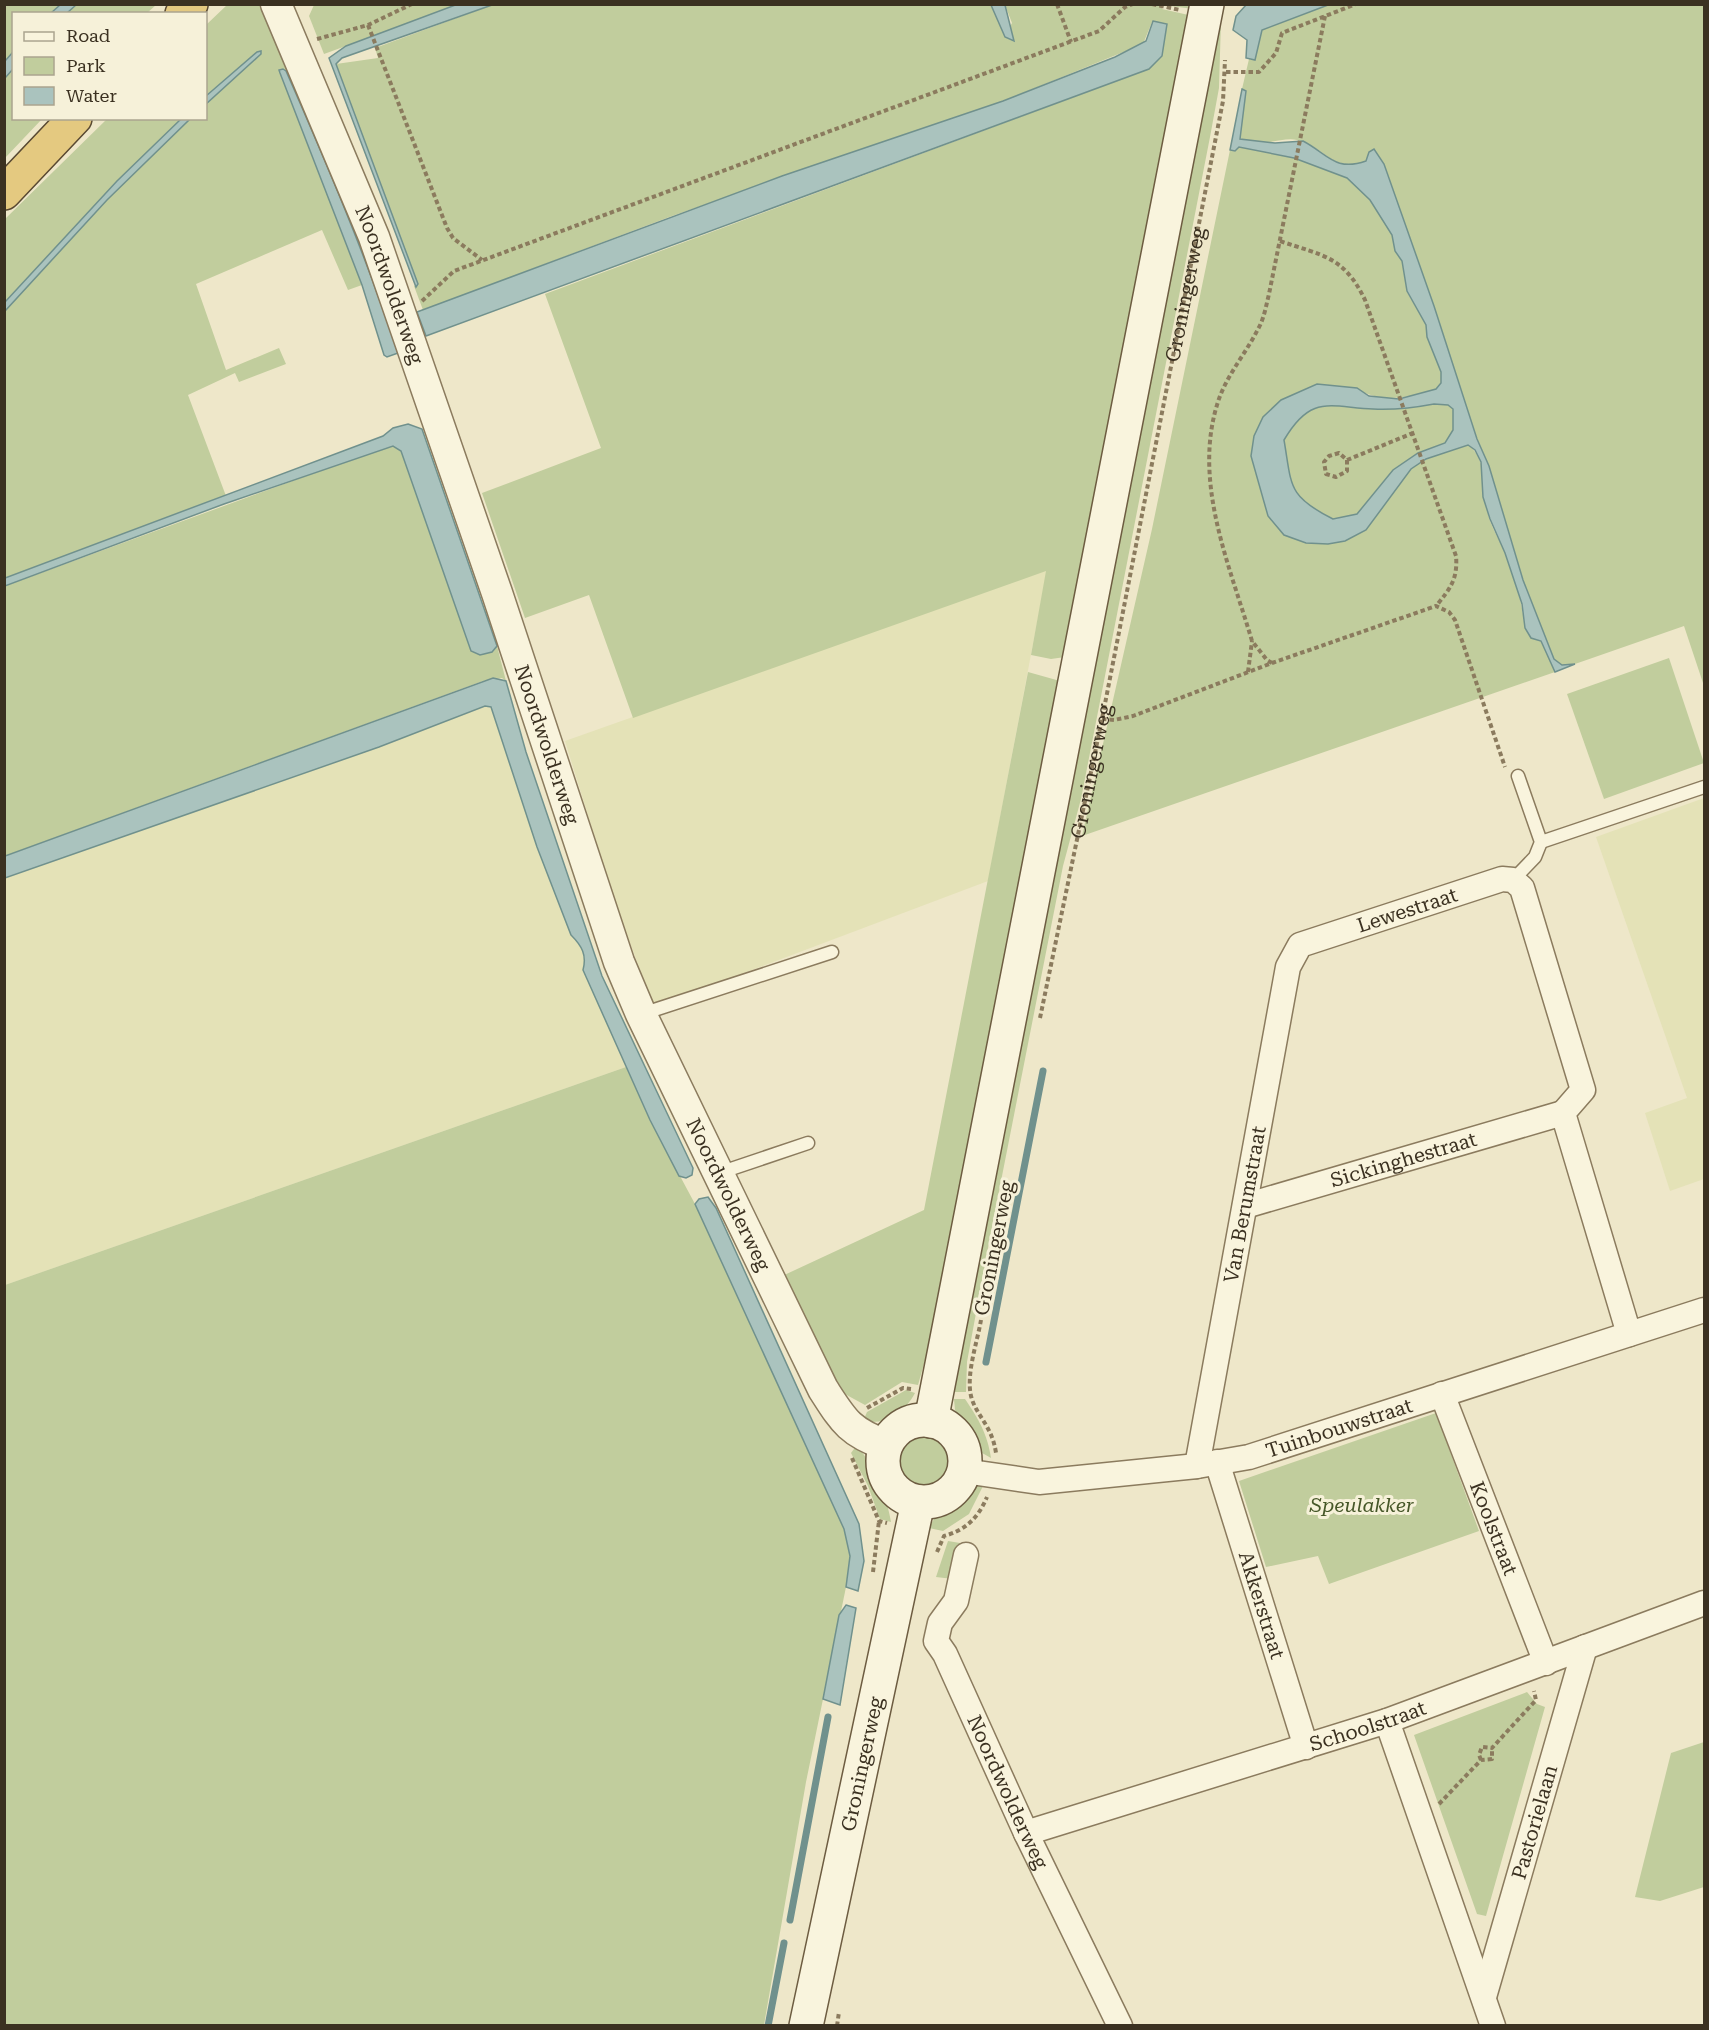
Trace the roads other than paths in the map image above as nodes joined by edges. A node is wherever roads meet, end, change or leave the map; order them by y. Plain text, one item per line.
1 (276, 4) edge
2 (1207, 4) edge
3 (73, 120) edge
4 (4, 193) edge
5 (1518, 776) road end
6 (1704, 787) edge
7 (1541, 842) junction
8 (1514, 880) junction
9 (1300, 945) joint
10 (832, 952) dead end
11 (641, 1014) junction
12 (1563, 1113) junction
13 (808, 1143) dead end
14 (718, 1173) junction
15 (1245, 1206) junction
16 (1704, 1310) edge
17 (1629, 1334) junction
18 (1442, 1395) junction
19 (931, 1421) junction
20 (869, 1428) junction
21 (1207, 1464) junction
22 (964, 1471) junction
23 (914, 1516) junction
24 (966, 1555) dead end
25 (1704, 1603) edge
26 (1585, 1647) junction
27 (1537, 1666) junction
28 (1387, 1721) junction
29 (1306, 1747) junction
30 (1026, 1833) junction
31 (1484, 1997) junction
32 (806, 2025) edge
33 (1120, 2025) edge
34 (1493, 2025) edge

1 - 11 street, Noordwolderweg
2 - 19 main road, Groningerweg
3 - 4 highway
5 - 7 lane
6 - 7 lane
7 - 8 lane
8 - 9 street, Lewestraat
8 - 12 street
9 - 15 street, Van Berumstraat
10 - 11 lane
11 - 14 street, Noordwolderweg
12 - 15 street, Sickinghestraat
12 - 17 street
13 - 14 lane
14 - 20 street, Noordwolderweg
15 - 21 street, Van Berumstraat
16 - 17 street, Tuinbouwstraat
17 - 18 street, Tuinbouwstraat
18 - 21 street, Tuinbouwstraat
18 - 27 street, Koolstraat
19 - 20 main road
19 - 22 main road
20 - 23 main road
21 - 22 street, Tuinbouwstraat
21 - 29 street, Akkerstraat
22 - 23 main road
23 - 32 main road, Groningerweg
24 - 30 street, Noordwolderweg
25 - 26 street, Schoolstraat
26 - 27 street, Schoolstraat
26 - 31 street, Pastorielaan
27 - 28 street, Schoolstraat
28 - 29 street, Schoolstraat
28 - 31 street
29 - 30 street, Schoolstraat
30 - 33 street, Noordwolderweg
31 - 34 street

